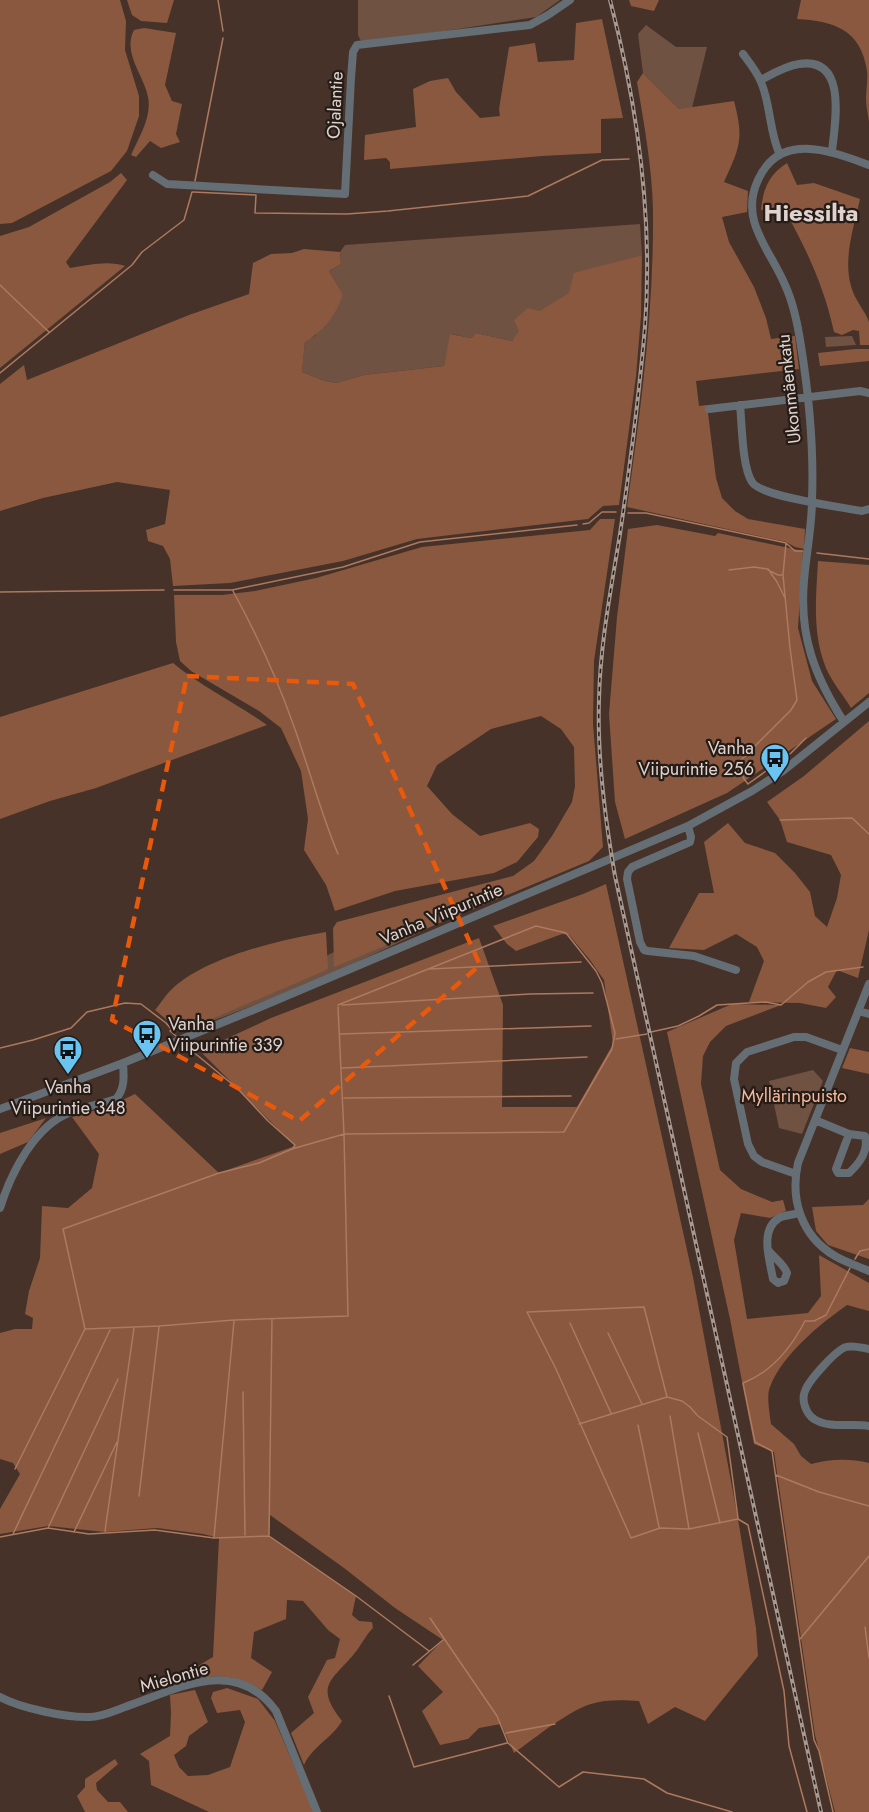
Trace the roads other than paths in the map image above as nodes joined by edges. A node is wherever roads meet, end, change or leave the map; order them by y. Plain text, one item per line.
1 (570, 0) edge
2 (743, 54) dead end
3 (760, 80) junction
4 (831, 151) junction
5 (780, 155) junction
6 (869, 165) edge
7 (153, 175) dead end
8 (869, 393) edge
9 (806, 397) junction
10 (740, 405) junction
11 (709, 409) dead end
12 (812, 501) junction
13 (869, 509) edge
14 (869, 702) edge
15 (844, 722) junction
16 (688, 826) junction
17 (736, 970) dead end
18 (869, 984) edge
19 (858, 1011) junction
20 (869, 1014) edge
21 (842, 1050) junction
22 (123, 1063) junction
23 (0, 1109) edge
24 (815, 1120) junction
25 (849, 1134) junction
26 (796, 1174) junction
27 (0, 1208) edge
28 (798, 1213) junction
29 (768, 1250) dead end
30 (869, 1271) edge
31 (869, 1349) edge
32 (869, 1426) edge
33 (0, 1697) edge
34 (317, 1812) edge

1 - 7 street, Ojalantie
2 - 3 street
3 - 4 street
3 - 5 street
4 - 5 street
4 - 6 street
5 - 9 street, Ukonmäenkatu
8 - 9 street
9 - 10 street
9 - 12 street, Ukonmäenkatu
10 - 11 street
10 - 12 street
12 - 13 street
12 - 15 street, Ukonmäenkatu
14 - 15 street, Vanha Viipurintie
15 - 16 street, Vanha Viipurintie
16 - 17 street
16 - 22 street, Vanha Viipurintie
18 - 19 street
19 - 20 street
19 - 21 street
21 - 24 street
21 - 26 street
22 - 23 street, Vanha Viipurintie
22 - 27 street
24 - 25 street
24 - 26 street
25 - 25 street
26 - 28 street
28 - 29 street
28 - 30 street
31 - 32 street
33 - 34 street, Mielontie

